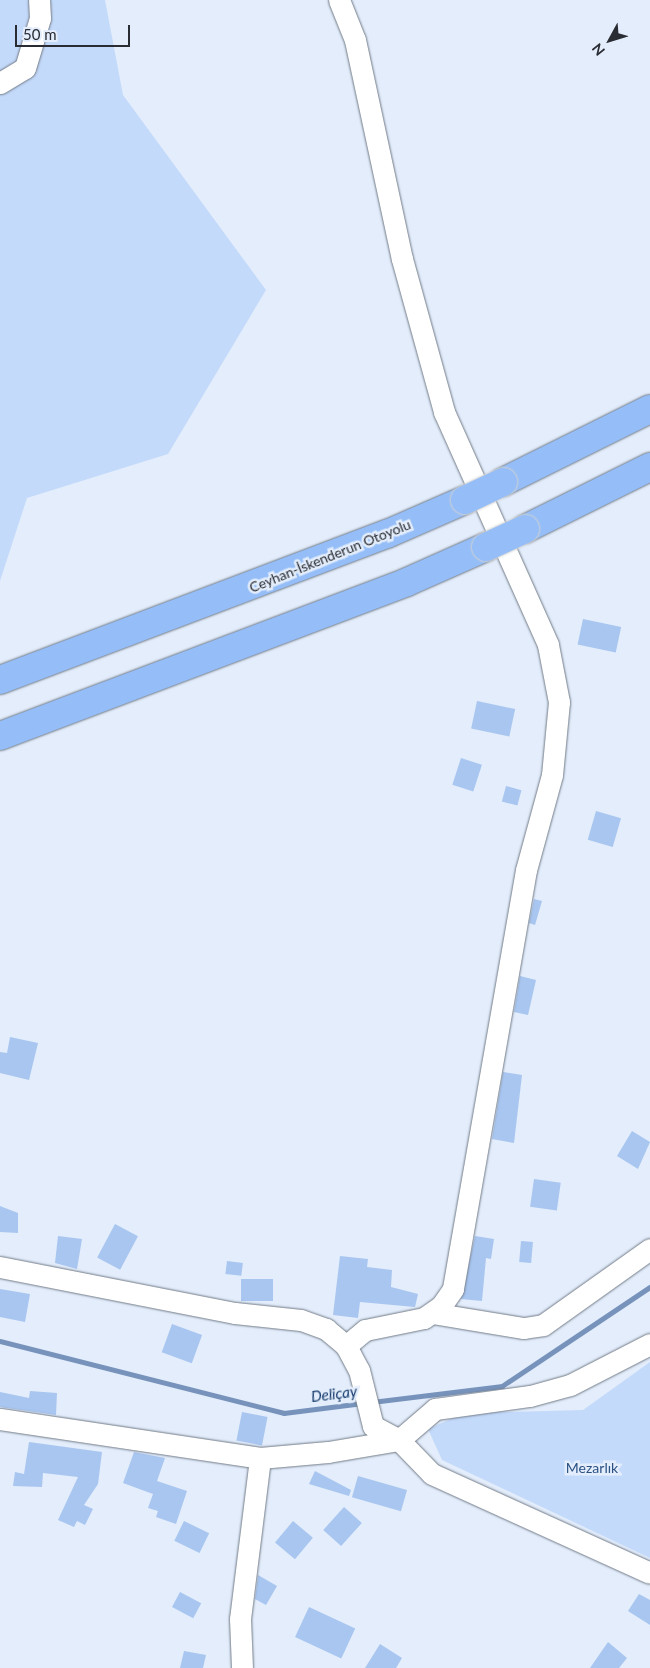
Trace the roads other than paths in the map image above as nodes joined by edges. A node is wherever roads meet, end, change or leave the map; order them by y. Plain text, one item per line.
1 (39, 0) edge
2 (339, 0) edge
3 (0, 83) edge
4 (650, 410) edge
5 (650, 468) edge
6 (0, 680) edge
7 (0, 736) edge
8 (650, 1249) edge
9 (0, 1267) edge
10 (432, 1313) junction
11 (650, 1344) edge
12 (346, 1346) junction
13 (0, 1419) edge
14 (399, 1440) junction
15 (260, 1458) junction
16 (650, 1573) edge
17 (242, 1668) edge

1 - 3 street
2 - 10 street
4 - 6 highway, Ceyhan-İskenderun Otoyolu, bridge
5 - 7 highway, bridge
8 - 10 street
9 - 12 street
10 - 12 street
11 - 14 street
12 - 14 street
13 - 15 street
14 - 15 street
14 - 16 street
15 - 17 street

